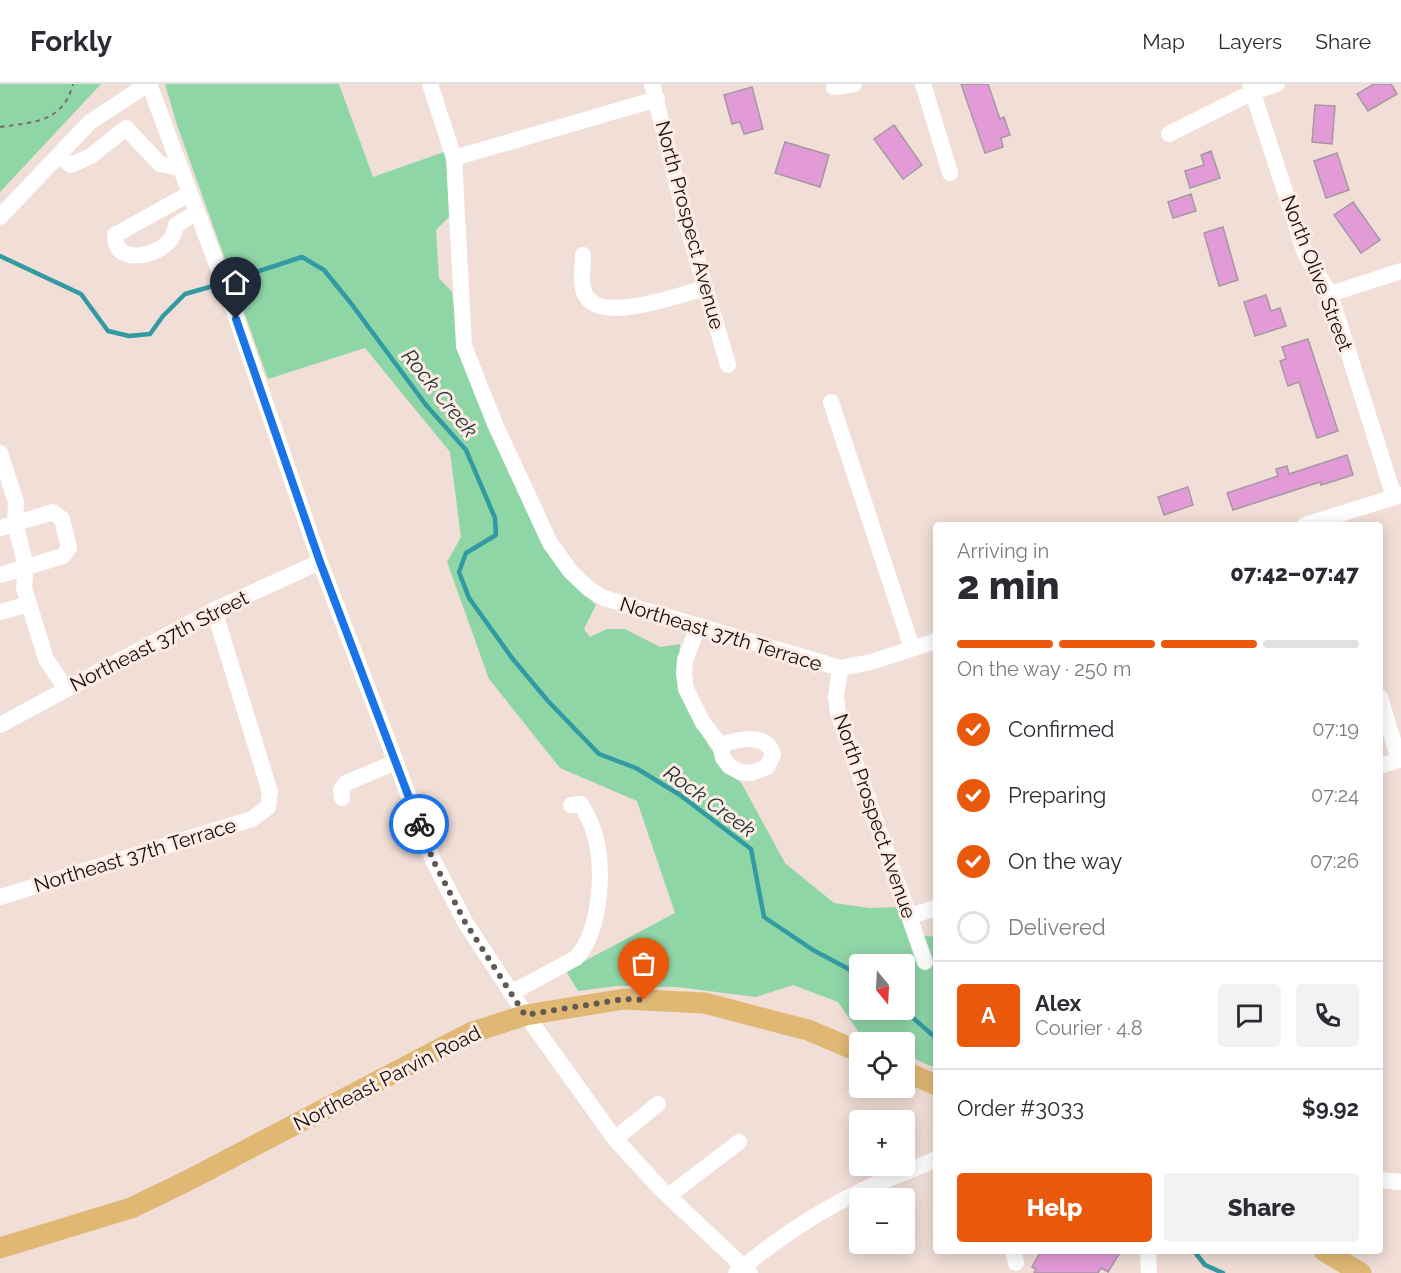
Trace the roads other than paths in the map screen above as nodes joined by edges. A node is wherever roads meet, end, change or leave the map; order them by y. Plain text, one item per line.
1 (148, 84) edge
2 (430, 84) edge
3 (854, 84) edge
4 (923, 84) edge
5 (1277, 84) edge
6 (834, 87) dead end
7 (1252, 88) edge
8 (654, 92) edge
9 (1169, 134) dead end
10 (58, 156) junction
11 (453, 158) junction
12 (180, 168) junction
13 (950, 173) dead end
14 (189, 194) junction
15 (196, 212) junction
16 (0, 217) edge
17 (583, 255) dead end
18 (1401, 271) edge
19 (706, 288) junction
20 (1329, 294) junction
21 (728, 365) dead end
22 (831, 402) dead end
23 (0, 453) edge
24 (1398, 496) edge
25 (1327, 522) edge
26 (8, 525) edge
27 (320, 562) junction
28 (26, 567) junction
29 (0, 574) edge
30 (29, 604) junction
31 (214, 610) junction
32 (0, 612) edge
33 (698, 627) junction
34 (933, 642) edge
35 (912, 648) junction
36 (840, 668) junction
37 (66, 689) junction
38 (1383, 706) edge
39 (0, 725) edge
40 (720, 745) dead end
41 (1400, 759) edge
42 (396, 762) junction
43 (1383, 765) edge
44 (342, 798) dead end
45 (571, 805) dead end
46 (0, 897) edge
47 (933, 909) edge
48 (910, 916) junction
49 (925, 962) dead end
50 (512, 993) junction
51 (525, 1015) junction
52 (849, 1047) edge
53 (915, 1076) edge
54 (933, 1084) edge
55 (658, 1104) dead end
56 (615, 1139) junction
57 (739, 1142) dead end
58 (933, 1160) edge
59 (1383, 1180) edge
60 (1401, 1182) edge
61 (668, 1196) junction
62 (0, 1248) edge
63 (1148, 1254) edge
64 (1329, 1254) edge
65 (743, 1271) edge
66 (1149, 1273) edge
67 (1361, 1273) edge

1 - 10 street
1 - 12 street
2 - 11 street, Northeast 37th Terrace
3 - 6 street
4 - 13 street
5 - 7 street
7 - 9 street
7 - 20 street, North Olive Street
8 - 11 street
8 - 19 street, North Prospect Avenue
10 - 12 street
10 - 16 street
11 - 33 street, Northeast 37th Terrace
12 - 14 street
14 - 15 street
14 - 15 street
15 - 27 street
17 - 19 street
18 - 20 street
19 - 21 street, North Prospect Avenue
20 - 24 street, North Olive Street
22 - 35 street
23 - 26 street
24 - 25 street
26 - 28 street
26 - 28 street
27 - 31 street, Northeast 37th Street
27 - 42 street
28 - 29 street
28 - 30 street
30 - 32 street
30 - 37 street
31 - 37 street, Northeast 37th Street
31 - 46 street, Northeast 37th Terrace
33 - 36 street, Northeast 37th Terrace
33 - 40 street
34 - 35 street, Northeast 37th Terrace
35 - 36 street, Northeast 37th Terrace
36 - 48 street, North Prospect Avenue
37 - 39 street, Northeast 37th Street
38 - 41 street
41 - 43 street
42 - 44 street
42 - 50 street
45 - 50 street
47 - 48 street
48 - 49 street, North Prospect Avenue
50 - 51 street
51 - 52 main road, Northeast Parvin Road
51 - 56 street
51 - 62 main road, Northeast Parvin Road
53 - 54 main road
55 - 56 street
56 - 61 street
57 - 61 street
58 - 65 street
59 - 60 street
61 - 65 street
63 - 66 street
64 - 67 main road

